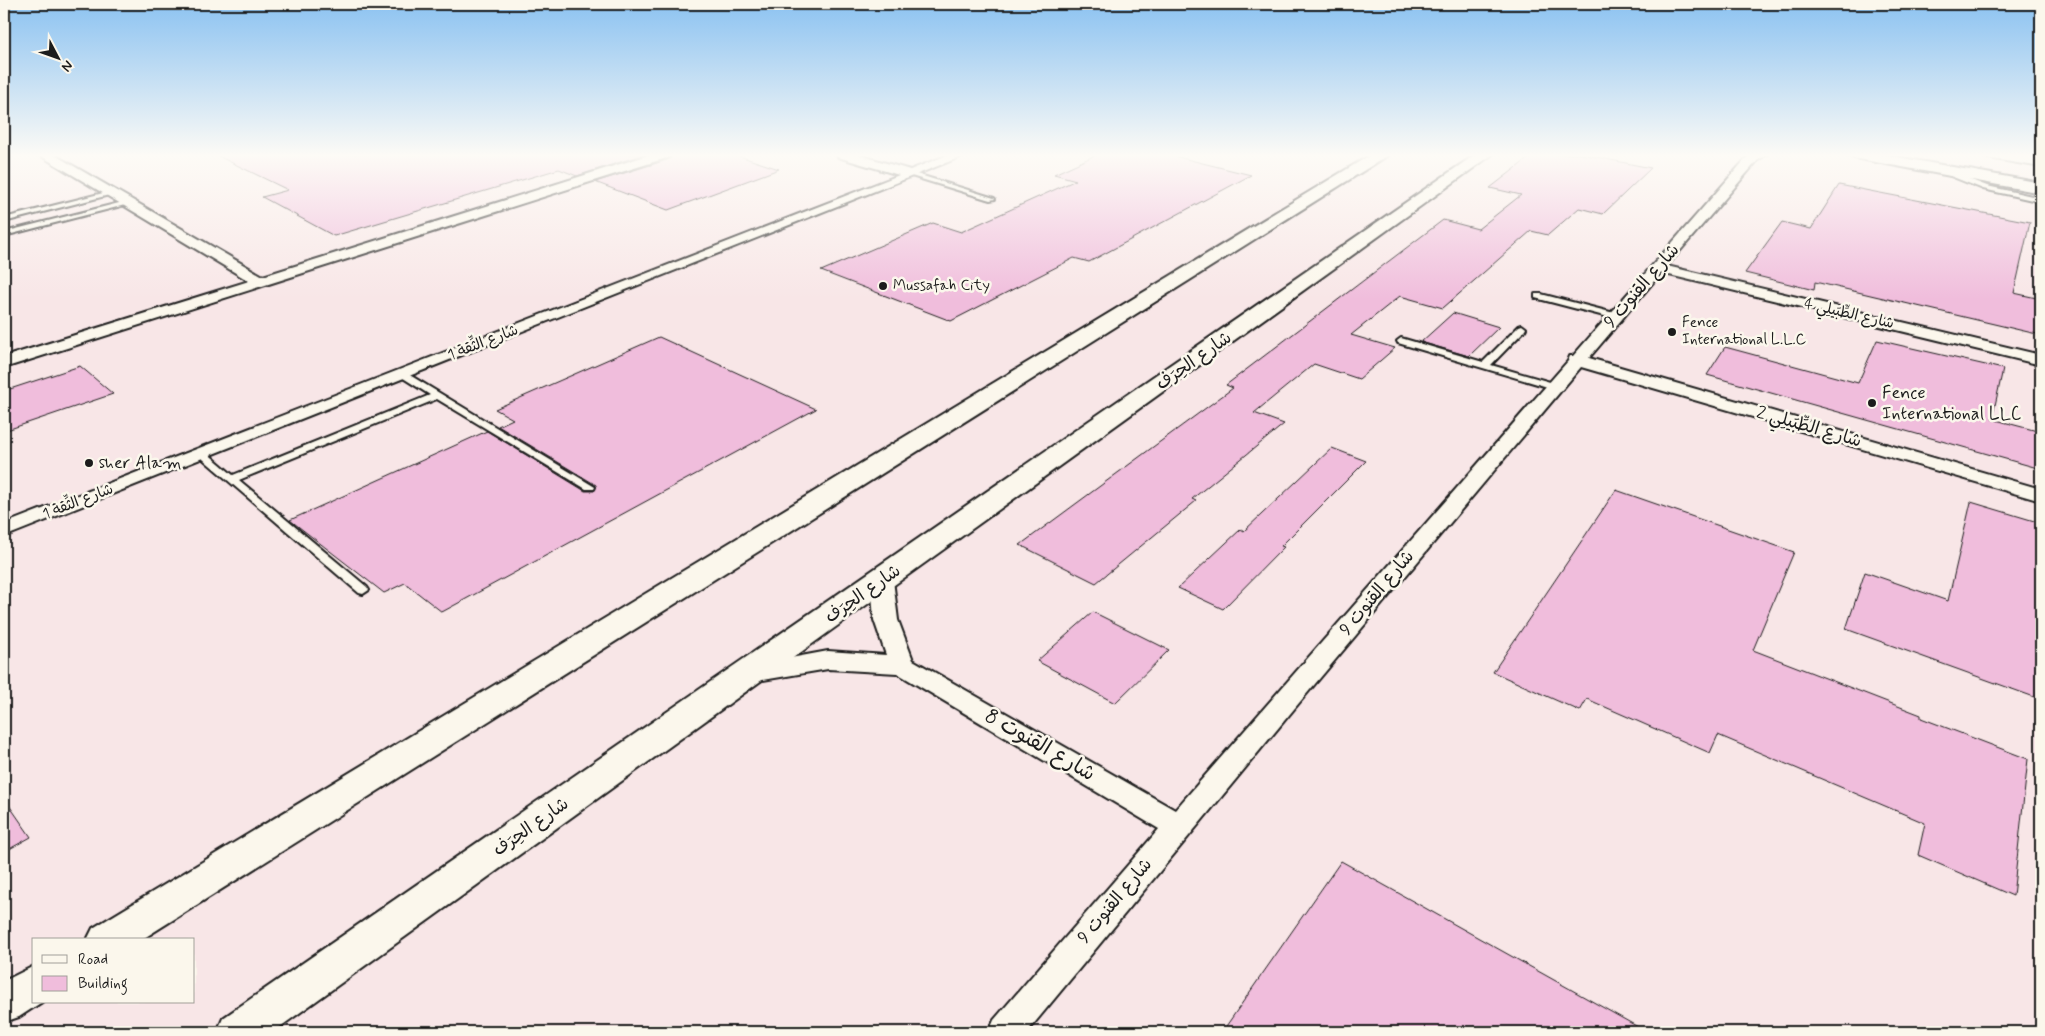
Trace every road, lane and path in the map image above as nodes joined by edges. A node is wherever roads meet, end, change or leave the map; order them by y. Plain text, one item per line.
1 (74, 202) edge
2 (513, 202) edge
3 (838, 202) edge
4 (1305, 202) edge
5 (1417, 202) edge
6 (1715, 202) edge
7 (127, 203) joint
8 (4, 220) edge
9 (4, 234) edge
10 (1657, 268) junction
11 (262, 282) junction
12 (1538, 296) dead end
13 (1615, 316) junction
14 (1522, 328) dead end
15 (1402, 341) dead end
16 (1576, 360) junction
17 (2041, 360) edge
18 (4, 363) edge
19 (1485, 366) junction
20 (403, 374) junction
21 (1554, 386) junction
22 (438, 395) junction
23 (201, 453) junction
24 (232, 479) junction
25 (590, 487) dead end
26 (2041, 495) edge
27 (4, 531) edge
28 (882, 580) junction
29 (363, 590) dead end
30 (902, 665) junction
31 (751, 673) junction
32 (1178, 826) junction
33 (110, 938) edge
34 (32, 986) edge
35 (4, 1003) edge
36 (238, 1032) edge
37 (1006, 1032) edge

1 - 8 lane
2 - 11 street
3 - 20 street, شارع الثِّقة 1
4 - 33 street
5 - 28 street, شارع الحِرَف
6 - 10 street, شارع القنوت 9
7 - 9 lane
7 - 11 street
10 - 13 street, شارع القنوت 9
10 - 17 street, شارع الطِّبَيلِي 4
11 - 18 street
12 - 13 lane
13 - 16 street, شارع القنوت 9
14 - 19 lane
15 - 19 lane
16 - 21 street, شارع القنوت 9
16 - 26 street, شارع الطِّبَيلِي 2
19 - 21 lane
20 - 22 lane
20 - 23 street, شارع الثِّقة 1
21 - 32 street, شارع القنوت 9
22 - 24 lane
22 - 25 lane
23 - 24 lane
23 - 27 street, شارع الثِّقة 1
24 - 29 lane
28 - 30 street
28 - 31 street, شارع الحِرَف
30 - 31 street, شارع القنوت 8
30 - 32 street, شارع القنوت 8
31 - 36 street, شارع الحِرَف
32 - 37 street, شارع القنوت 9
34 - 35 street

